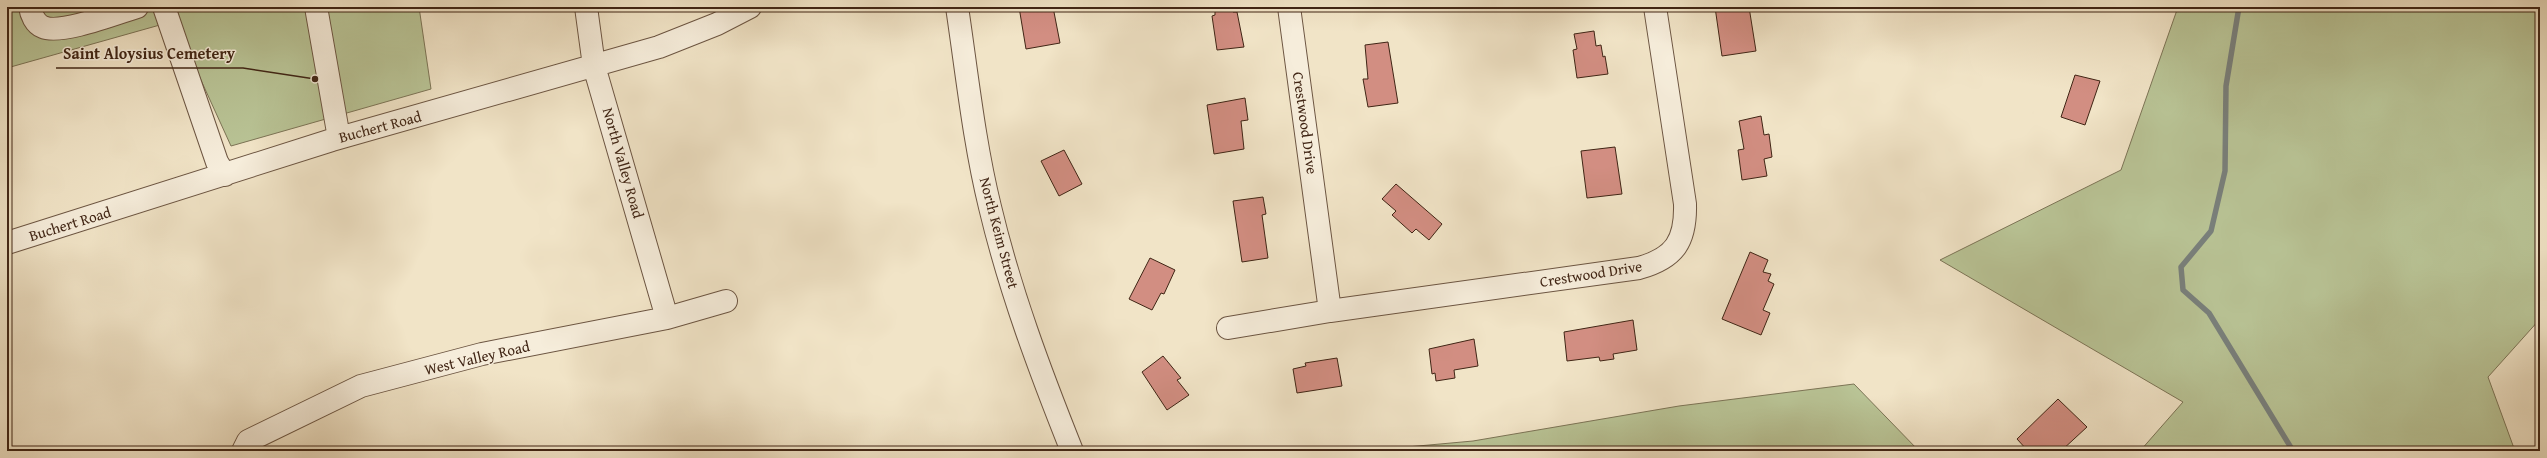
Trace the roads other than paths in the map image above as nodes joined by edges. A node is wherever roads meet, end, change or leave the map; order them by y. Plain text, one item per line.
1 (30, 7) edge
2 (137, 7) edge
3 (164, 7) edge
4 (316, 7) edge
5 (586, 7) edge
6 (750, 7) edge
7 (957, 7) edge
8 (1289, 7) edge
9 (1655, 7) edge
10 (594, 66) junction
11 (339, 138) junction
12 (224, 175) junction
13 (7, 243) edge
14 (726, 301) dead end
15 (1330, 311) junction
16 (667, 318) junction
17 (1228, 328) dead end
18 (243, 451) edge
19 (1072, 451) edge

1 - 2 street
3 - 12 street
4 - 11 street
5 - 10 street, North Valley Road
6 - 10 street, Buchert Road
7 - 19 street, North Keim Street
8 - 15 street, Crestwood Drive
9 - 15 street, Crestwood Drive
10 - 11 street, Buchert Road
10 - 16 street, North Valley Road
11 - 12 street, Buchert Road
12 - 13 street, Buchert Road
14 - 16 street, West Valley Road
15 - 17 street, Crestwood Drive
16 - 18 street, West Valley Road

